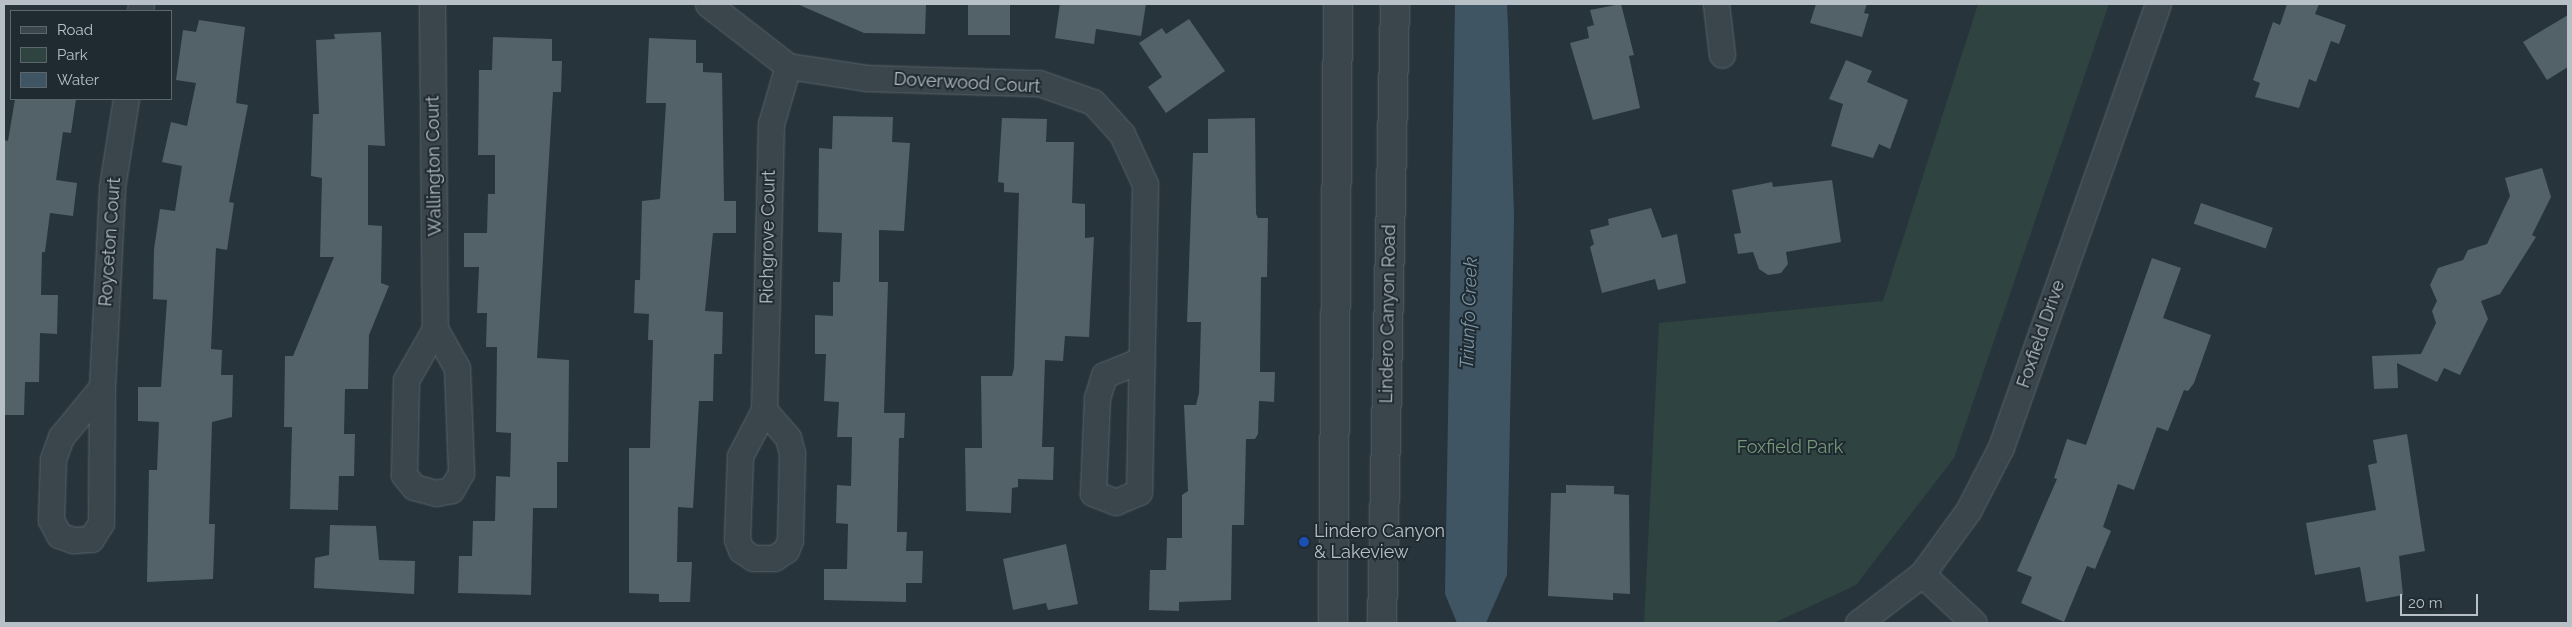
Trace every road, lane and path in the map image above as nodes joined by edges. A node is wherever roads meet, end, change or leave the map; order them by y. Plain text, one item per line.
1 (432, 4) edge
2 (708, 4) edge
3 (1338, 4) edge
4 (1395, 4) edge
5 (1716, 4) edge
6 (2158, 4) edge
7 (1722, 55) dead end
8 (788, 66) junction
9 (126, 100) edge
10 (435, 328) junction
11 (1141, 360) junction
12 (102, 386) junction
13 (764, 410) junction
14 (1922, 574) junction
15 (1333, 623) edge
16 (1382, 623) edge
17 (1858, 623) edge
18 (1974, 623) edge

1 - 10 street, Wallington Court
2 - 8 street, Doverwood Court
3 - 15 street
4 - 16 street, Lindero Canyon Road
5 - 7 street
6 - 14 street, Foxfield Drive
8 - 11 street, Doverwood Court
8 - 13 street, Richgrove Court
9 - 12 street, Royceton Court
10 - 10 street, Wallington Court
11 - 11 street, Doverwood Court
12 - 12 street, Royceton Court
13 - 13 street, Richgrove Court
14 - 17 street, Foxfield Drive
14 - 18 street

